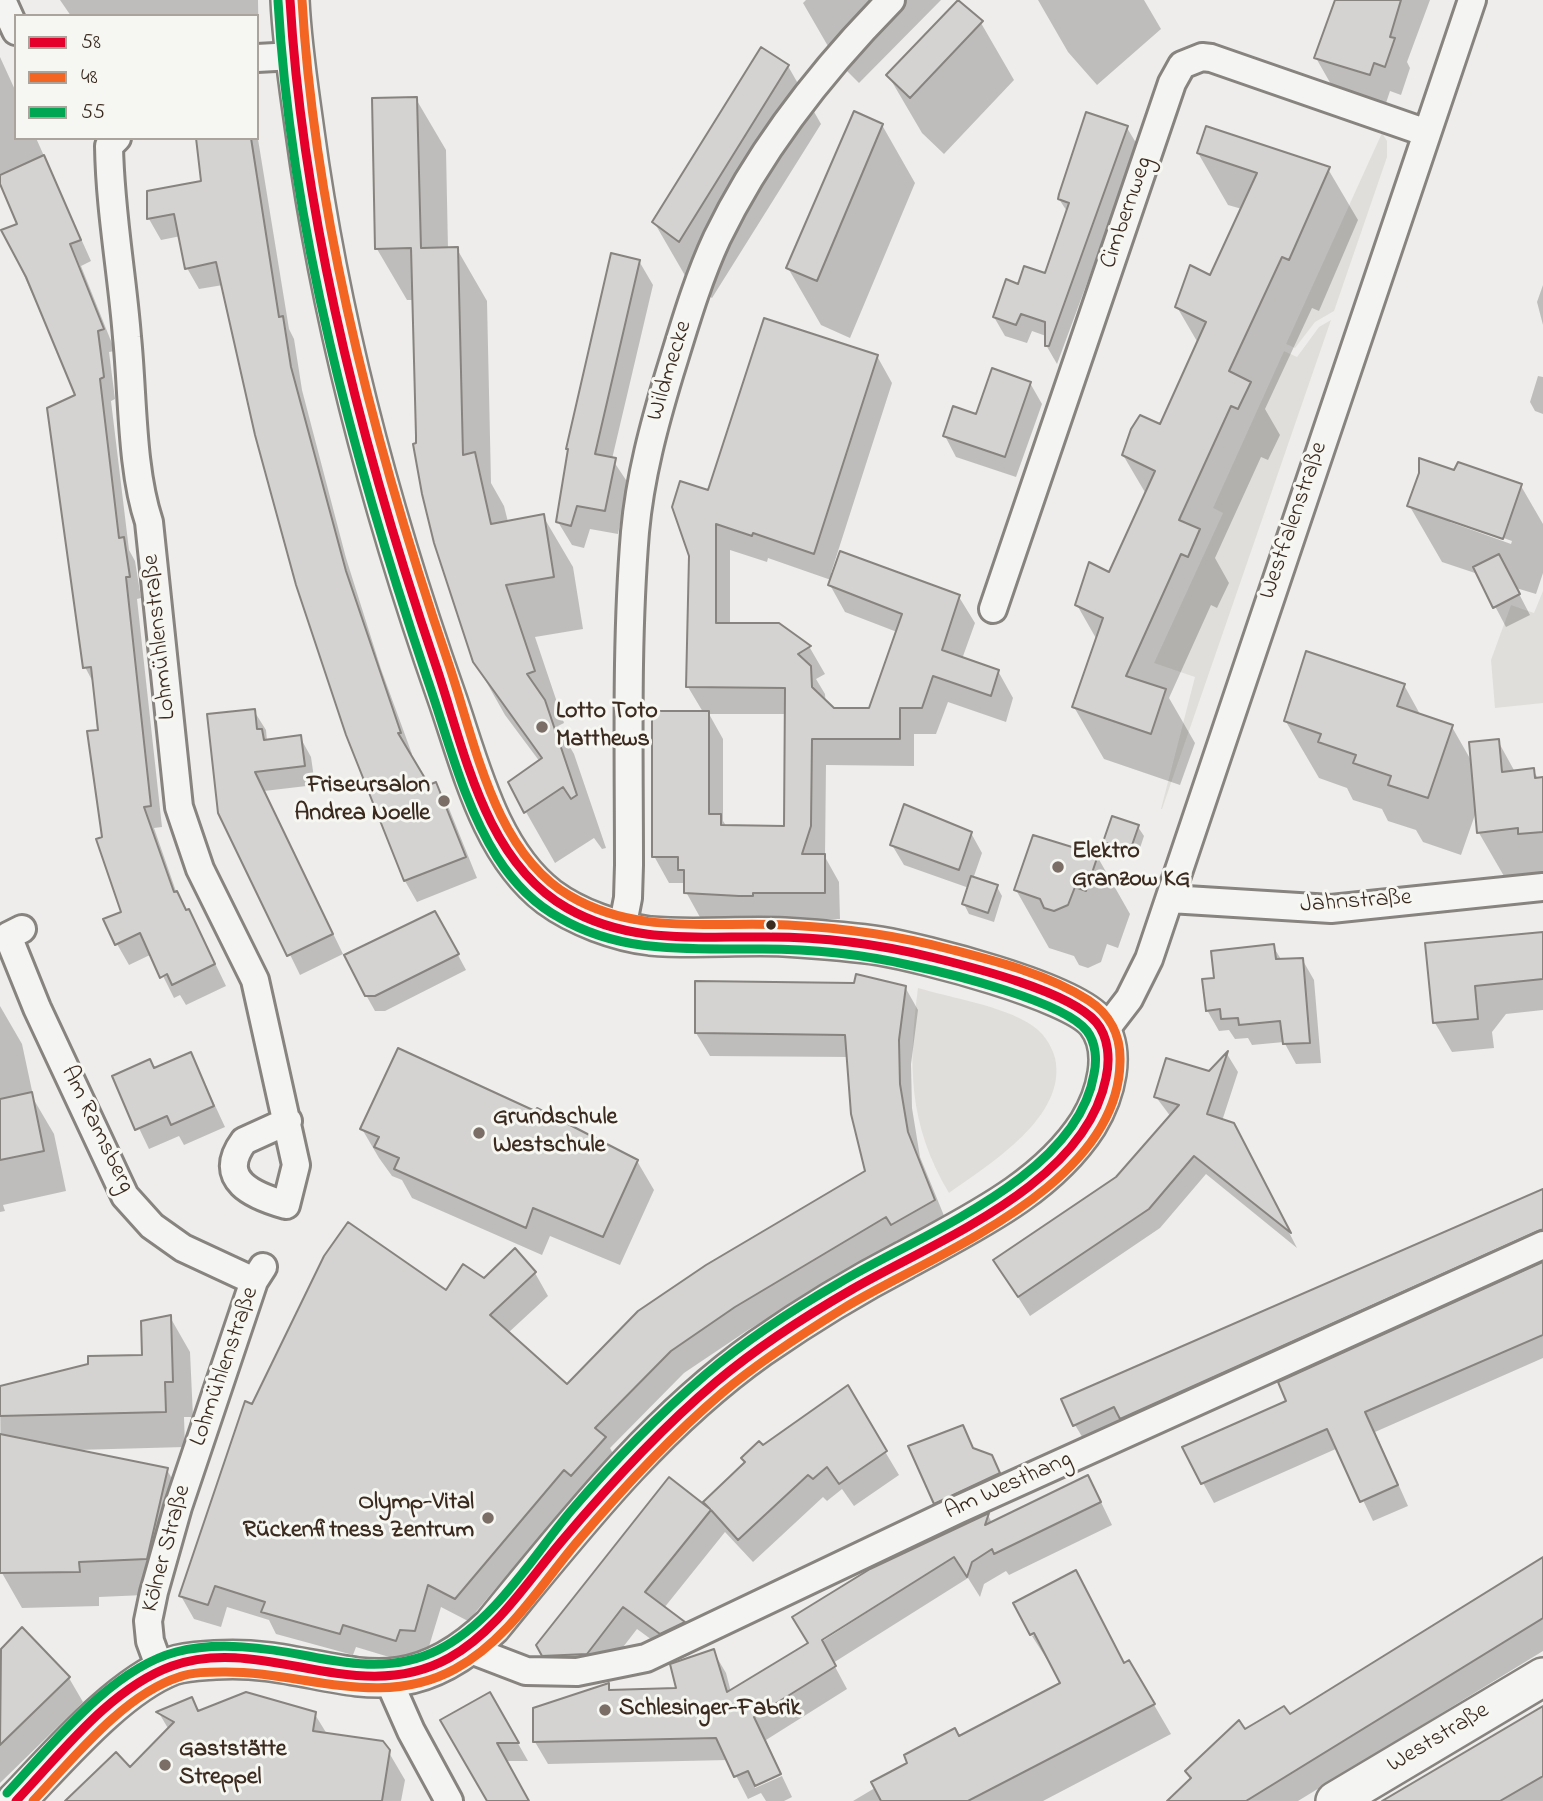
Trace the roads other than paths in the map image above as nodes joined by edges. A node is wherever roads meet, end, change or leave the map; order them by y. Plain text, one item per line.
1 (2, 0) edge
2 (290, 0) edge
3 (891, 0) edge
4 (1472, 0) edge
5 (14, 27) edge
6 (294, 56) junction
7 (259, 58) edge
8 (1427, 133) junction
9 (106, 141) edge
10 (993, 609) dead end
11 (1543, 887) edge
12 (1170, 899) junction
13 (22, 929) dead end
14 (622, 929) junction
15 (1102, 1034) junction
16 (288, 1121) dead end
17 (1543, 1245) edge
18 (259, 1274) joint
19 (191, 1467) joint
20 (466, 1648) junction
21 (162, 1671) junction
22 (1543, 1677) edge
23 (388, 1679) junction
24 (16, 1801) edge
25 (449, 1801) edge
26 (1335, 1801) edge

1 - 5 street
2 - 6 main road
3 - 14 street, Wildmecke
4 - 8 street, Westfalenstraße
6 - 7 street
6 - 14 main road
8 - 10 street, Cimbernweg
8 - 12 street, Westfalenstraße
9 - 16 street, Lohmühlenstraße
11 - 12 street, Jahnstraße
12 - 15 street, Westfalenstraße
13 - 18 street, Am Ramsberg
14 - 15 main road
15 - 20 main road
17 - 20 street, Am Westhang
18 - 19 street, Lohmühlenstraße
19 - 21 street, Kölner Straße
20 - 23 main road
21 - 23 main road
21 - 24 main road
22 - 26 main road, Weststraße
23 - 25 street

